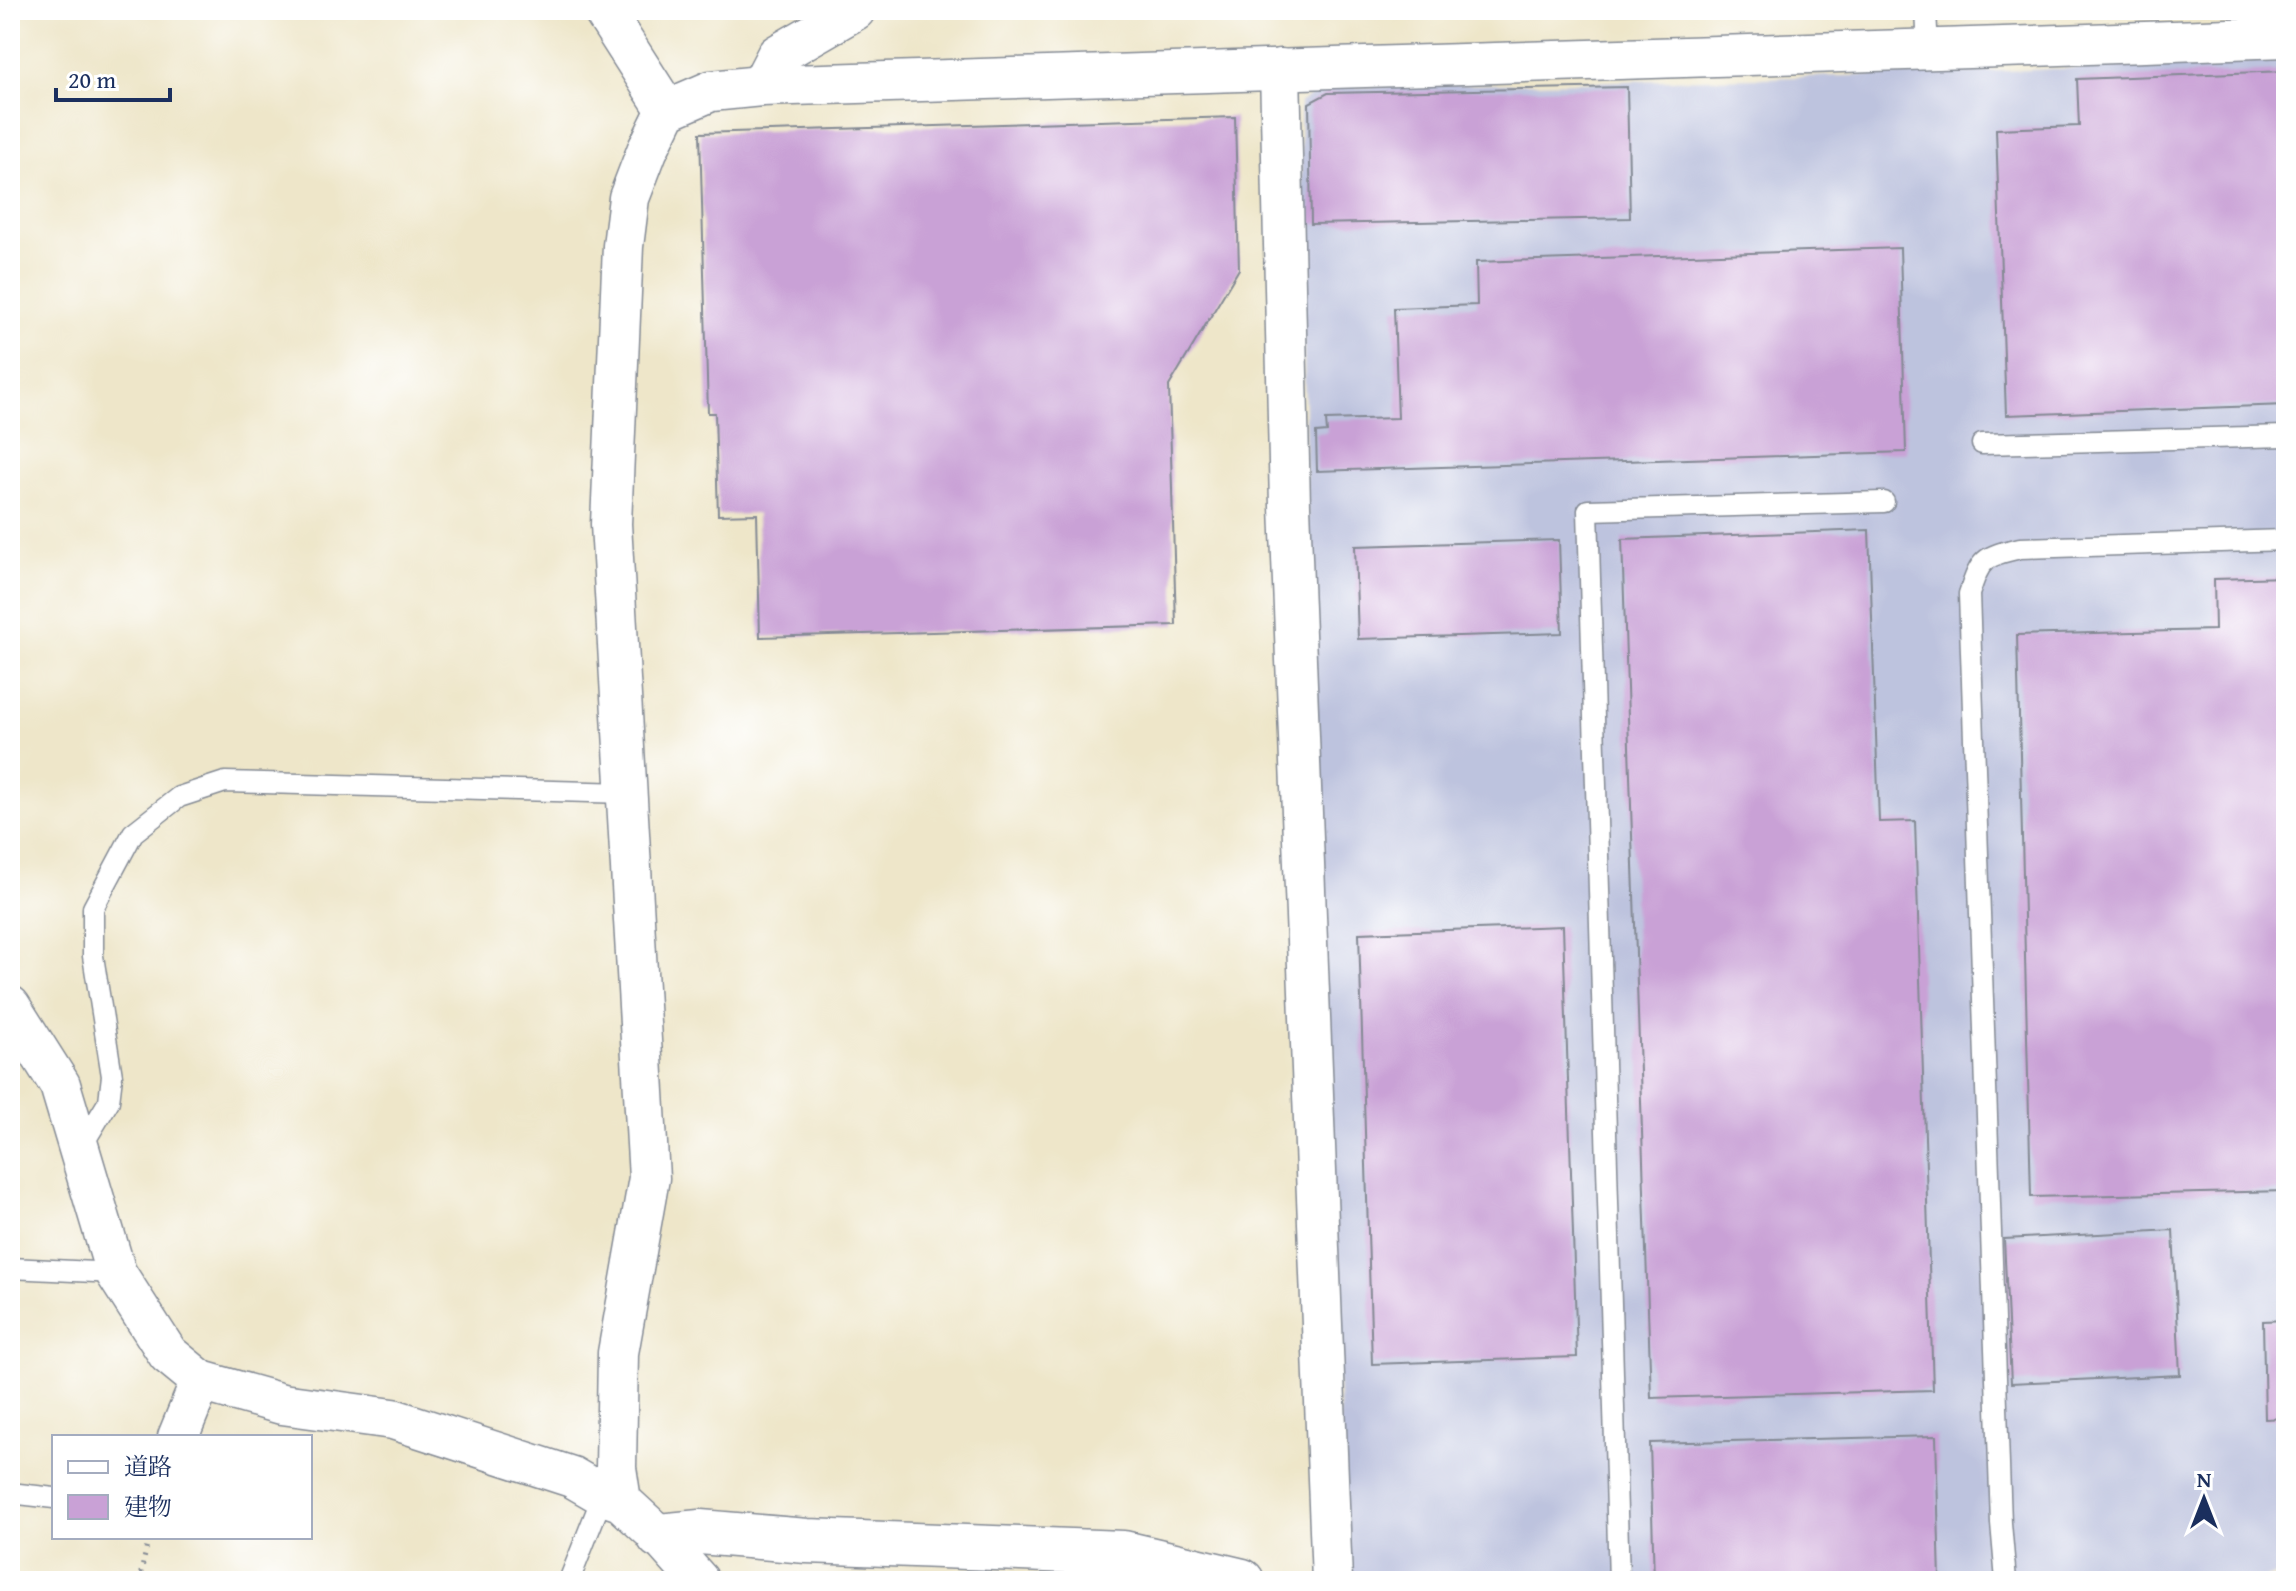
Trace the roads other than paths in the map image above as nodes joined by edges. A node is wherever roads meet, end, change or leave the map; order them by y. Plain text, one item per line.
1 (603, 10) edge
2 (855, 10) edge
3 (1926, 10) edge
4 (2286, 37) edge
5 (1928, 50) junction
6 (1280, 69) junction
7 (761, 86) junction
8 (667, 110) junction
9 (2286, 436) edge
10 (1982, 444) dead end
11 (1884, 502) dead end
12 (2286, 540) edge
13 (627, 793) junction
14 (10, 1006) edge
15 (78, 1152) junction
16 (10, 1268) edge
17 (116, 1273) junction
18 (201, 1381) junction
19 (179, 1435) edge
20 (10, 1493) edge
21 (52, 1498) edge
22 (612, 1498) junction
23 (659, 1536) junction
24 (569, 1581) edge
25 (699, 1581) edge
26 (1242, 1581) edge
27 (1332, 1581) edge
28 (1619, 1581) edge
29 (2006, 1581) edge

1 - 8 street
2 - 7 street
3 - 5 lane
4 - 5 street
5 - 6 street
6 - 7 street
6 - 27 street
7 - 8 street
8 - 13 street
9 - 10 lane
11 - 28 lane
12 - 29 lane
13 - 15 lane
13 - 22 street
14 - 15 street
15 - 17 street
16 - 17 lane
17 - 18 street
18 - 19 street
18 - 22 street
20 - 21 lane
22 - 23 street
22 - 24 lane
23 - 25 street
23 - 26 street

